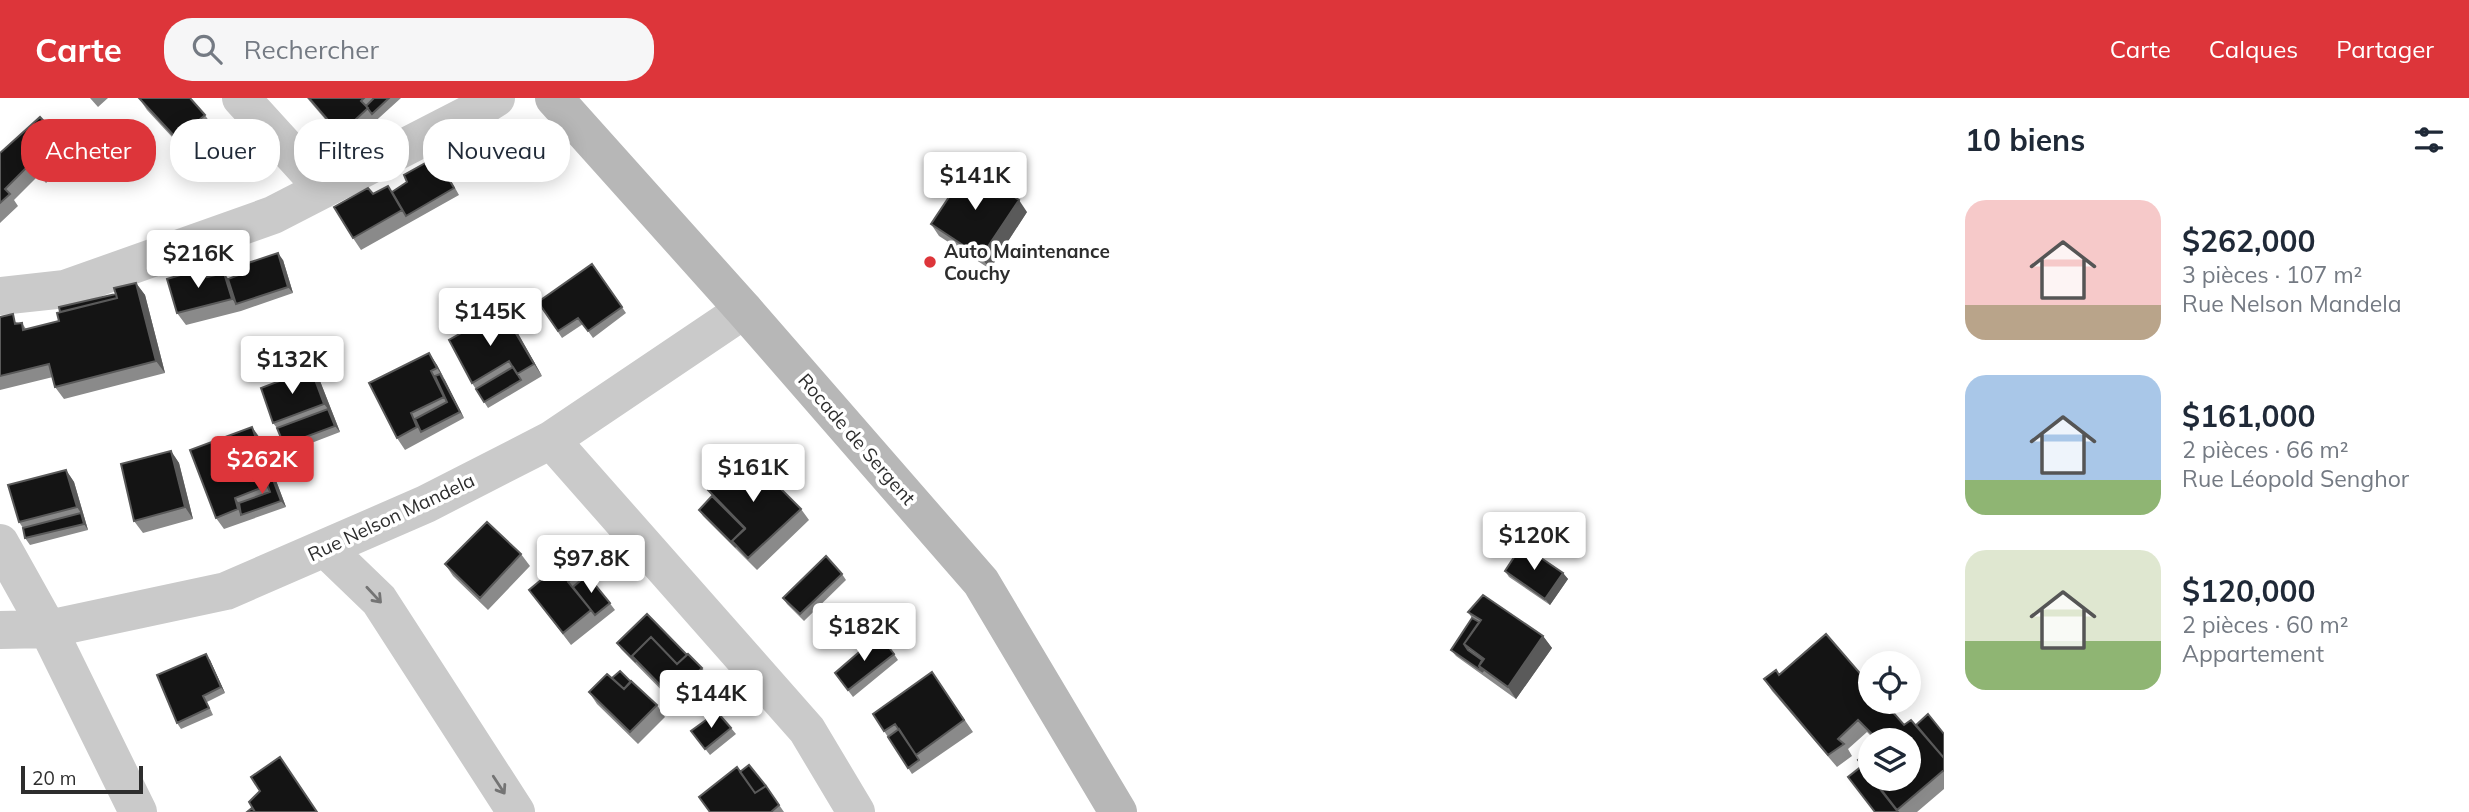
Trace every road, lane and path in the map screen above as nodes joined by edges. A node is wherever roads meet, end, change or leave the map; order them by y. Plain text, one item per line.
1 (241, 98) edge
2 (496, 98) edge
3 (554, 98) edge
4 (323, 188) junction
5 (0, 296) edge
6 (744, 310) junction
7 (551, 440) junction
8 (0, 543) edge
9 (325, 548) junction
10 (48, 629) junction
11 (0, 630) edge
12 (138, 812) edge
13 (516, 812) edge
14 (856, 812) edge
15 (1118, 812) edge

1 - 4 street
2 - 4 street
3 - 6 main road, Rocade de Sergent
4 - 5 street
6 - 7 street, Rue Nelson Mandela
6 - 15 main road, Rocade de Sergent
7 - 9 street, Rue Nelson Mandela
7 - 14 street
8 - 10 street
9 - 10 street, Rue Nelson Mandela
9 -> 13 street
10 - 11 street, Rue Nelson Mandela
10 - 12 street

